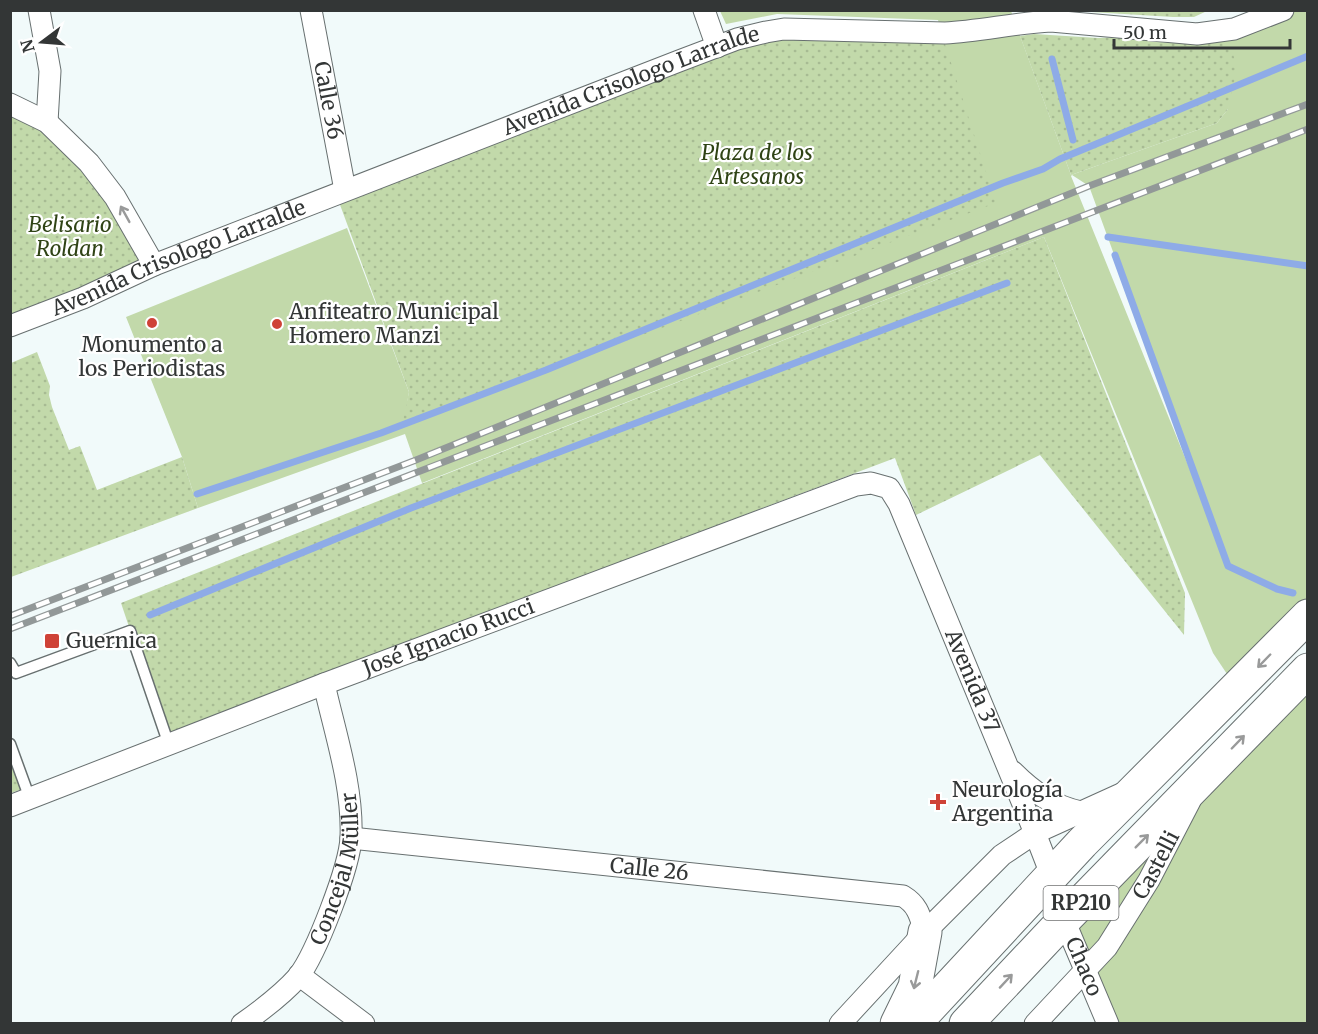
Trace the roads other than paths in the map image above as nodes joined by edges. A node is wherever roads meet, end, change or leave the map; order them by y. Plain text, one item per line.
1 (39, 10) edge
2 (312, 10) edge
3 (704, 10) edge
4 (1283, 10) edge
5 (1230, 20) edge
6 (717, 47) junction
7 (10, 104) edge
8 (47, 123) junction
9 (345, 189) junction
10 (154, 265) junction
11 (10, 326) edge
12 (889, 488) joint
13 (1308, 616) edge
14 (10, 663) edge
15 (1308, 670) edge
16 (324, 684) junction
17 (10, 744) edge
18 (169, 745) junction
19 (1008, 768) junction
20 (1142, 784) junction
21 (1198, 784) junction
22 (20, 802) edge
23 (1081, 812) junction
24 (1035, 833) junction
25 (351, 838) junction
26 (1052, 876) junction
27 (1064, 920) junction
28 (925, 932) junction
29 (1084, 972) junction
30 (299, 975) junction
31 (242, 1023) edge
32 (364, 1023) edge
33 (840, 1023) edge
34 (897, 1023) edge
35 (914, 1023) edge
36 (966, 1023) edge
37 (1035, 1023) edge
38 (1108, 1023) edge

1 - 8 street
2 - 9 street, Calle 36
3 - 6 street
4 - 5 street, Avenida Crisologo Larralde
5 - 6 street, Avenida Crisologo Larralde
6 - 9 street, Avenida Crisologo Larralde
7 - 8 street
10 -> 8 street
9 - 10 street, Avenida Crisologo Larralde
10 - 11 street, Avenida Crisologo Larralde
12 - 16 street, José Ignacio Rucci
12 - 19 street, Avenida 37
13 -> 20 main road, RP210
14 - 18 lane
21 -> 15 main road, RP210
16 - 18 street, José Ignacio Rucci
16 - 25 street, Concejal Müller
17 - 22 lane
18 - 22 street, José Ignacio Rucci
19 - 23 street
19 - 24 street, Avenida 37
20 - 23 street
20 - 26 main road, RP210
27 -> 21 main road, RP210
21 - 29 street, Castelli
23 - 24 street
24 - 26 street, Avenida 37
24 - 28 street
25 - 28 street, Calle 26
25 - 30 street, Concejal Müller
26 - 27 street, Chaco
26 - 35 main road, RP210
27 - 29 street, Chaco
36 -> 27 main road, RP210
28 - 33 street
28 -> 34 main road
29 - 37 street, Castelli
29 - 38 street, Chaco
30 - 31 street, Concejal Müller
30 - 32 street

